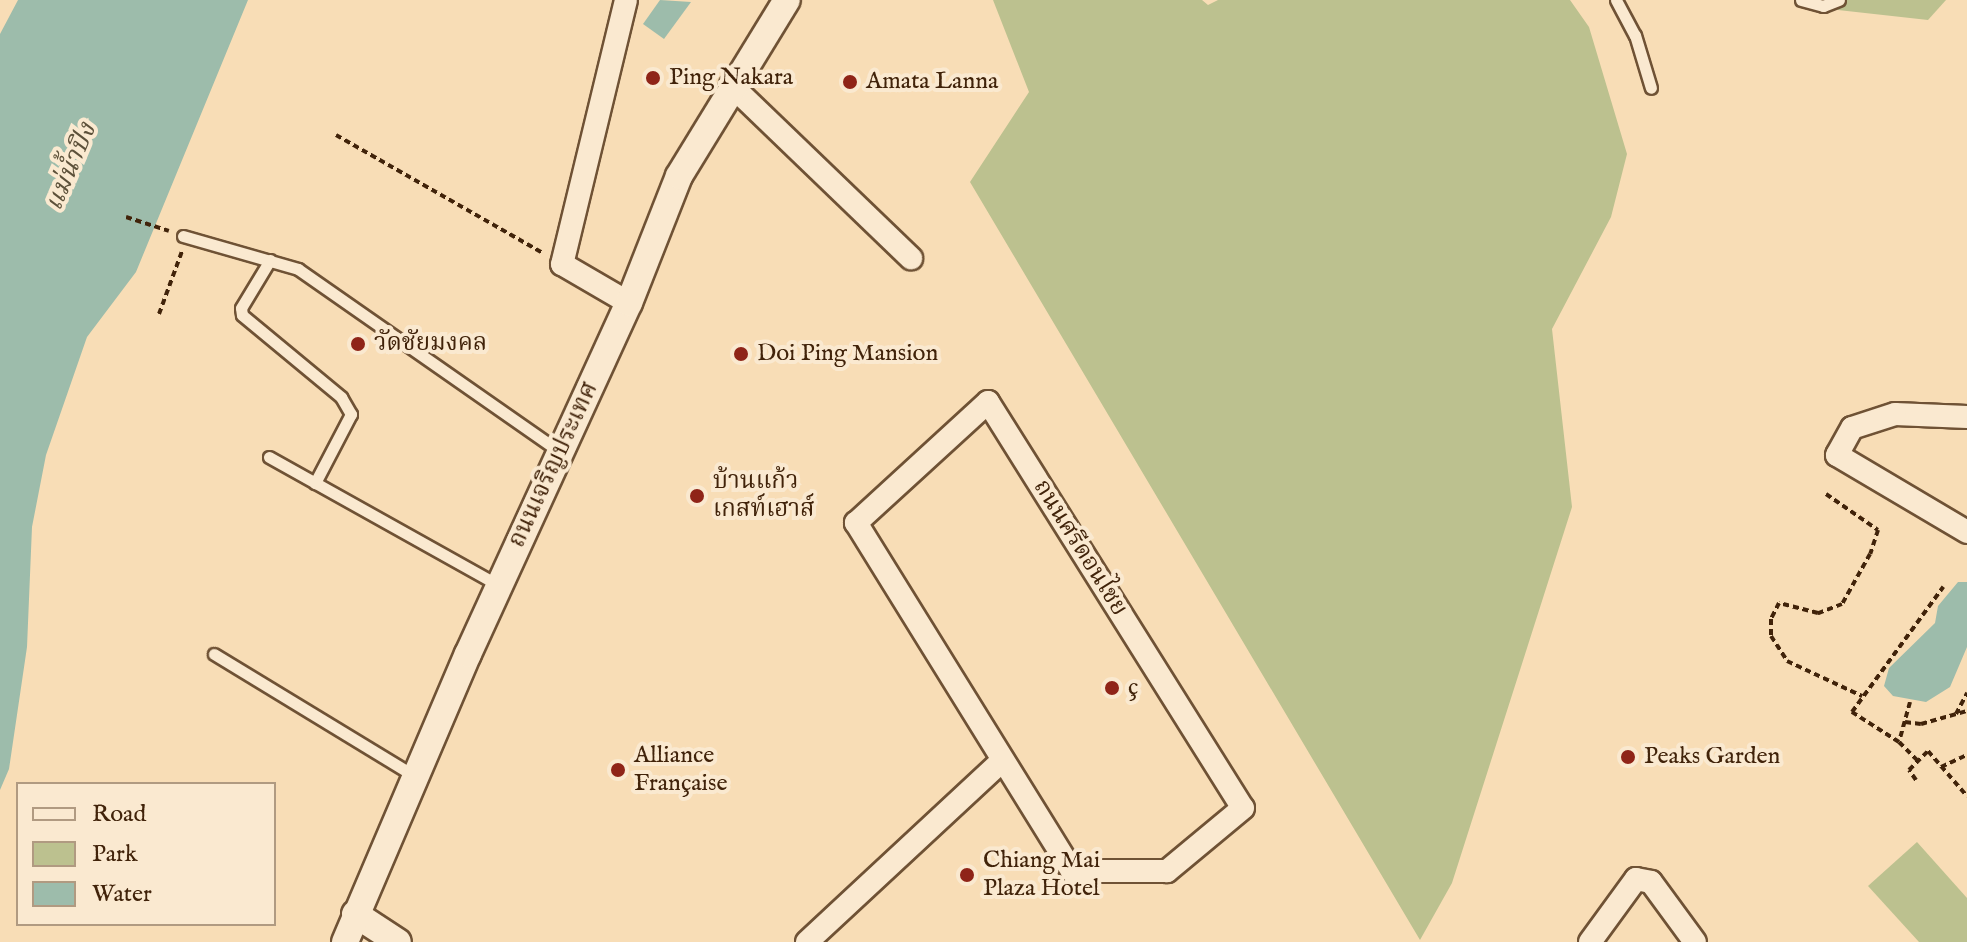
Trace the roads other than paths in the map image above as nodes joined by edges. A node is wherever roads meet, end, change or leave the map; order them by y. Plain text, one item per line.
1 (626, 0) edge
2 (787, 0) edge
3 (1616, 0) edge
4 (1801, 0) edge
5 (1839, 0) edge
6 (731, 85) junction
7 (1651, 88) dead end
8 (184, 237) road end
9 (911, 258) dead end
10 (270, 260) junction
11 (629, 303) junction
12 (1967, 417) edge
13 (560, 451) junction
14 (269, 457) dead end
15 (315, 483) junction
16 (1967, 532) edge
17 (499, 586) junction
18 (214, 654) dead end
19 (1001, 762) junction
20 (415, 776) junction
21 (355, 914) junction
22 (345, 942) edge
23 (398, 942) edge
24 (807, 942) edge
25 (1590, 942) edge
26 (1695, 942) edge

1 - 11 street
2 - 6 street, ถนนเจริญประเทศ
3 - 7 lane
4 - 5 lane
6 - 9 street
6 - 11 street, ถนนเจริญประเทศ
8 - 10 lane
10 - 13 lane
10 - 15 lane
11 - 13 street, ถนนเจริญประเทศ
12 - 16 street
13 - 17 street, ถนนเจริญประเทศ
14 - 15 lane
15 - 17 lane
17 - 20 street, ถนนเจริญประเทศ
18 - 20 lane
19 - 19 street, ถนนศรีดอนไชย
19 - 24 street
20 - 21 street, ถนนเจริญประเทศ
21 - 22 street, ถนนเจริญประเทศ
21 - 23 street
25 - 26 street

